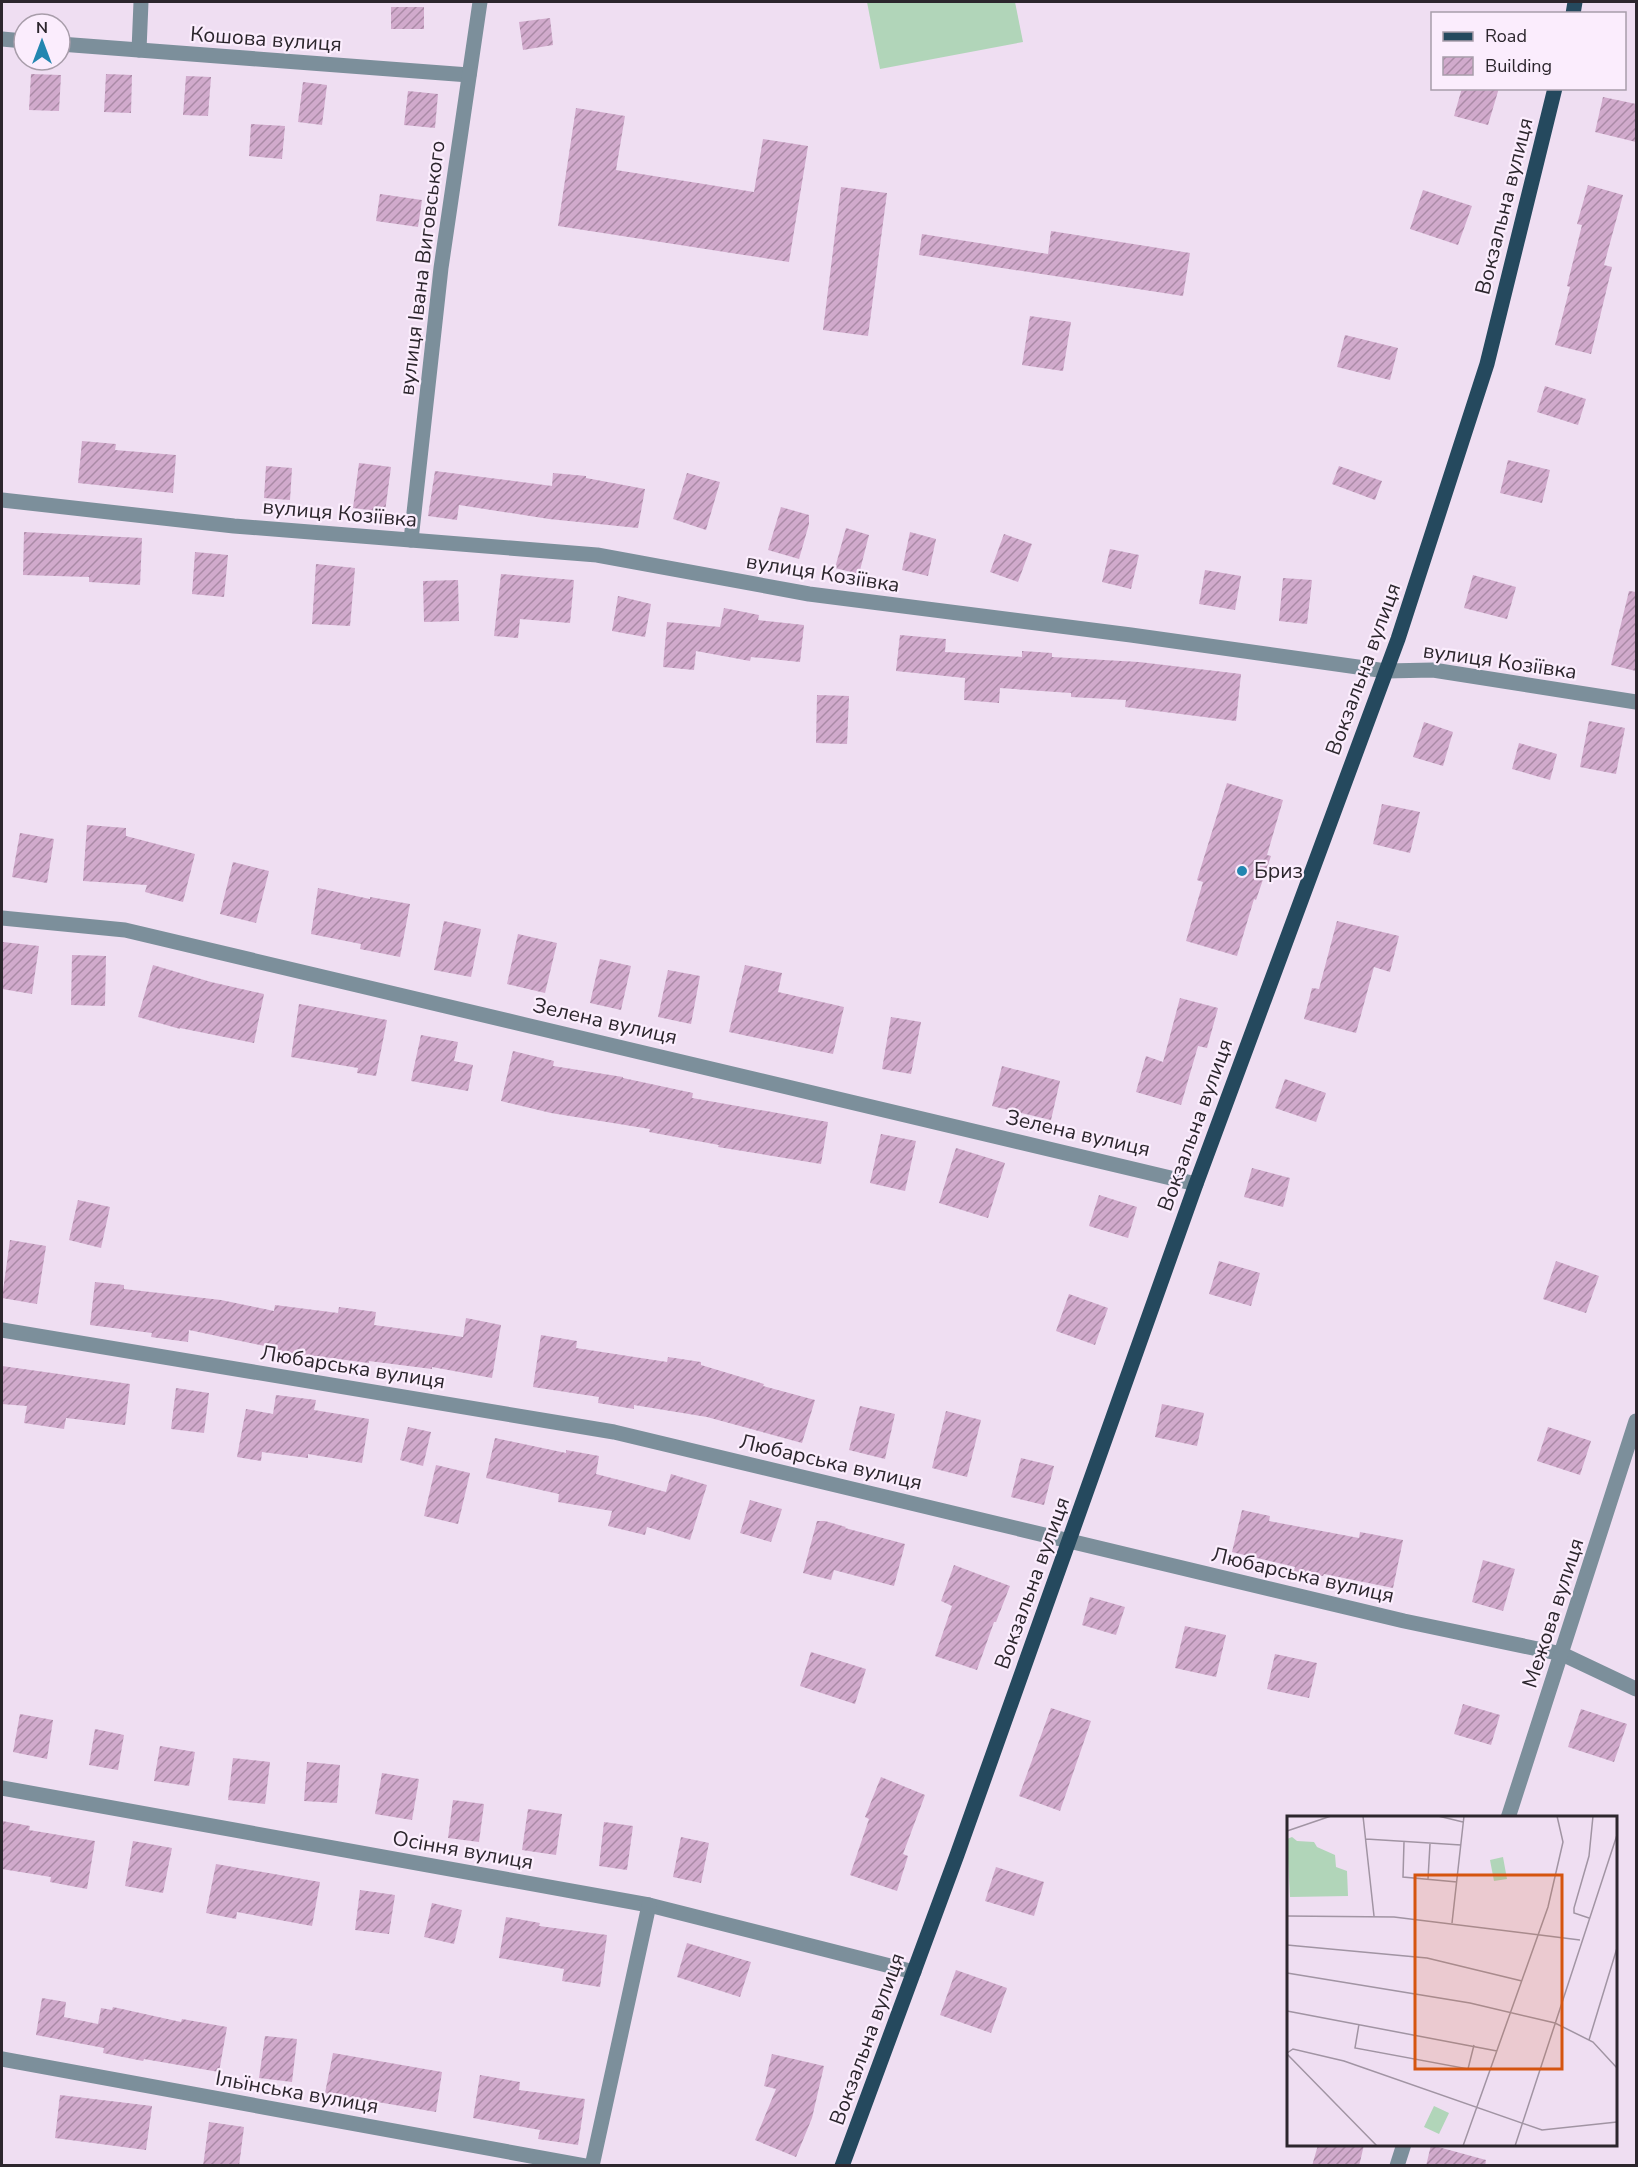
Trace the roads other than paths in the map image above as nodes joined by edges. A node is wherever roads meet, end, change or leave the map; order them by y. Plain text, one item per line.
1 (141, 2) edge
2 (480, 2) edge
3 (72, 45) edge
4 (139, 50) junction
5 (469, 75) junction
6 (1555, 90) edge
7 (2, 500) edge
8 (411, 540) junction
9 (1386, 671) junction
10 (1636, 702) edge
11 (2, 918) edge
12 (1196, 1184) junction
13 (2, 1330) edge
14 (1636, 1421) edge
15 (1070, 1541) junction
16 (1562, 1654) junction
17 (1636, 1689) edge
18 (2, 1788) edge
19 (1509, 1816) edge
20 (649, 1905) junction
21 (914, 1972) junction
22 (2, 2059) edge
23 (1404, 2146) edge
24 (585, 2166) edge
25 (592, 2166) edge
26 (842, 2166) edge
27 (1397, 2166) edge

1 - 4 street
2 - 5 street, вулиця Івана Виговського
3 - 4 street, Кошова вулиця
4 - 5 street, Кошова вулиця
5 - 8 street, вулиця Івана Виговського
6 - 9 main road, Вокзальна вулиця
7 - 8 street, вулиця Козіївка
8 - 9 street, вулиця Козіївка
9 - 10 street, вулиця Козіївка
9 - 12 main road, Вокзальна вулиця
11 - 12 street, Зелена вулиця
12 - 15 main road, Вокзальна вулиця
13 - 15 street, Любарська вулиця
14 - 16 street, Межова вулиця
15 - 16 street, Любарська вулиця
15 - 21 main road, Вокзальна вулиця
16 - 17 street, Любарська вулиця
16 - 19 street, Межова вулиця
18 - 20 street, Осіння вулиця
20 - 21 street, Осіння вулиця
20 - 25 street
21 - 26 main road, Вокзальна вулиця
22 - 24 street, Ільїнська вулиця
23 - 27 street

